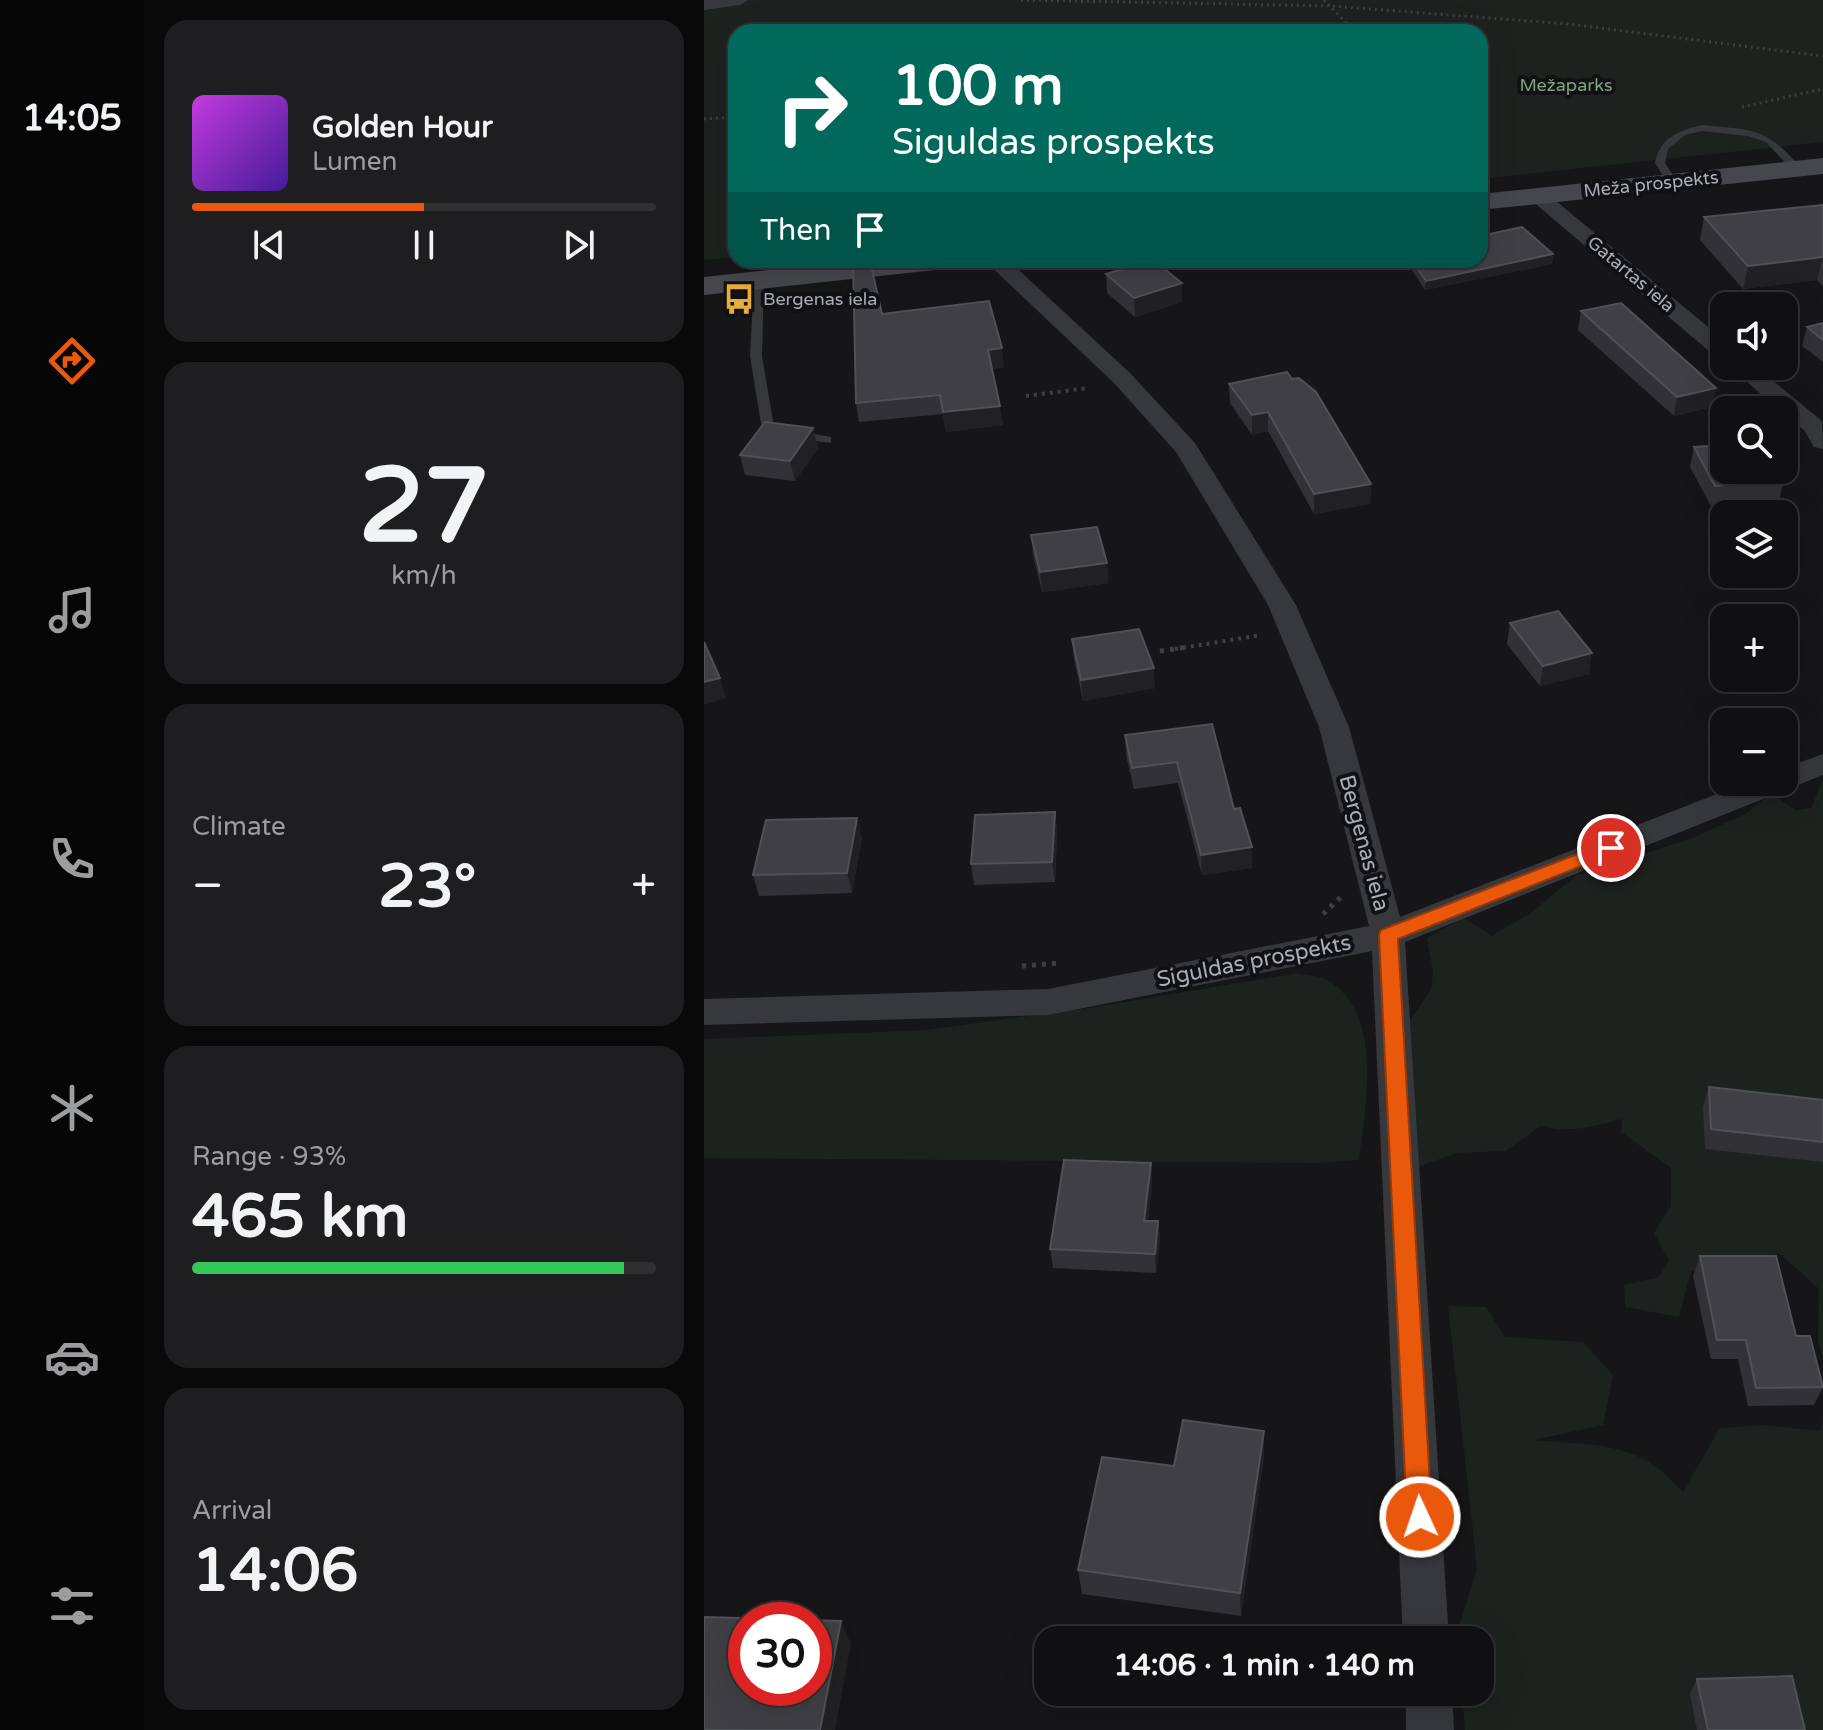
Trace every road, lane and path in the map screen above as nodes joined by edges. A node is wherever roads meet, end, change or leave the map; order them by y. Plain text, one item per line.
1 (740, 0) edge
2 (1021, 0) edge
3 (1032, 0) edge
4 (1324, 0) edge
5 (704, 5) edge
6 (1331, 6) junction
7 (1348, 24) edge
8 (1823, 56) edge
9 (1823, 89) edge
10 (728, 118) edge
11 (704, 119) edge
12 (1702, 128) junction
13 (1810, 167) edge
14 (1672, 182) junction
15 (1538, 196) junction
16 (1488, 201) edge
17 (870, 268) edge
18 (1004, 268) edge
19 (759, 280) junction
20 (704, 286) edge
21 (1710, 340) edge
22 (1758, 380) edge
23 (1095, 387) dead end
24 (1026, 396) dead end
25 (827, 440) dead end
26 (1823, 442) edge
27 (1256, 628) dead end
28 (1255, 636) dead end
29 (1265, 650) dead end
30 (1160, 651) dead end
31 (1823, 764) edge
32 (1798, 774) edge
33 (1742, 796) edge
34 (1343, 894) dead end
35 (1315, 922) dead end
36 (1388, 935) junction
37 (1075, 962) dead end
38 (1016, 967) dead end
39 (704, 1012) edge
40 (1425, 1626) edge
41 (1429, 1706) edge
42 (1430, 1730) edge

1 - 5 street
2 - 3 path
3 - 6 path
4 - 6 path
6 - 7 path
6 - 8 path
9 - 12 path
10 - 11 path
12 - 13 lane
12 - 14 lane
13 - 14 street, Meža prospekts
14 - 15 street, Meža prospekts
15 - 16 street, Meža prospekts
15 - 21 street, Gatartas iela
17 - 19 street
18 - 36 street, Bergenas iela
19 - 20 street
19 - 25 lane
22 - 26 street
23 - 24 path
27 - 29 path
28 - 30 path
31 - 32 street
33 - 36 street, Siguldas prospekts
34 - 35 path
36 - 39 street, Siguldas prospekts
36 - 40 street, Bergenas iela
37 - 38 path
41 - 42 street

